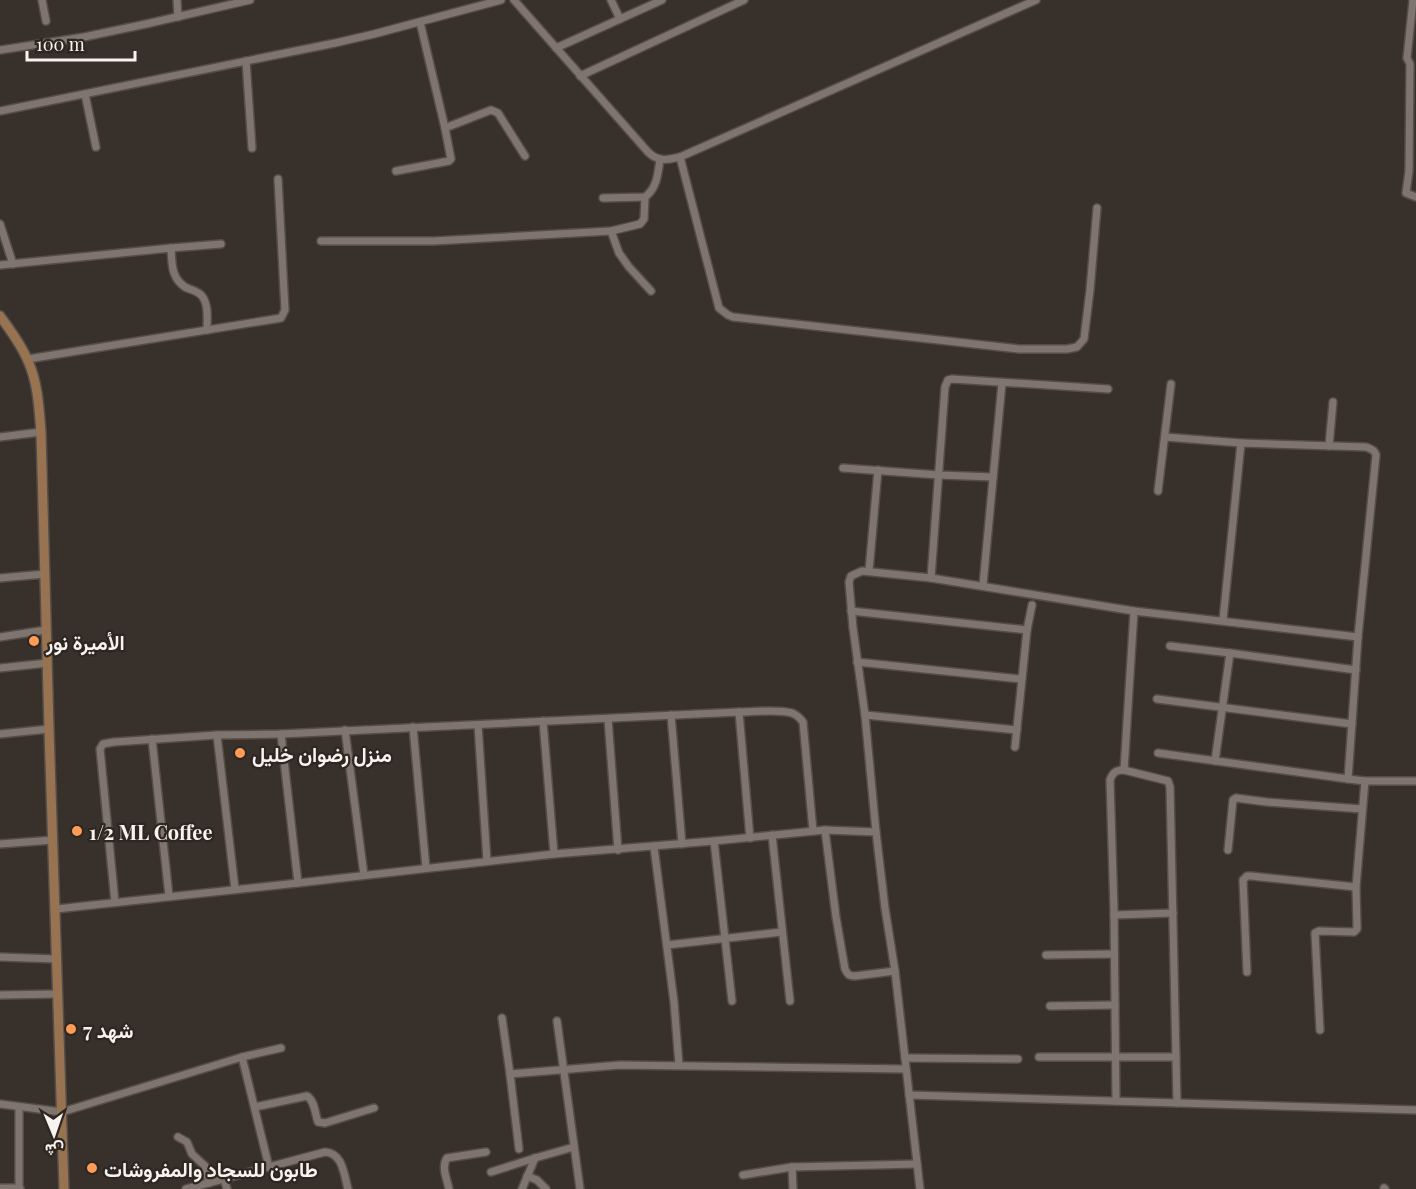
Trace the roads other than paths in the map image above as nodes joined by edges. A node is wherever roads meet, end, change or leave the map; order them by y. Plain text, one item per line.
1 (42, 0) edge
2 (177, 0) edge
3 (250, 0) edge
4 (501, 0) edge
5 (514, 0) edge
6 (610, 0) edge
7 (662, 0) edge
8 (744, 0) edge
9 (1036, 0) edge
10 (473, 3) edge
11 (1414, 3) edge
12 (178, 17) junction
13 (620, 19) junction
14 (46, 21) dead end
15 (420, 22) junction
16 (556, 48) junction
17 (0, 50) edge
18 (246, 61) junction
19 (1413, 64) edge
20 (580, 76) junction
21 (85, 94) junction
22 (0, 111) edge
23 (445, 128) junction
24 (1412, 142) edge
25 (96, 147) dead end
26 (252, 148) dead end
27 (525, 156) dead end
28 (680, 157) junction
29 (660, 159) junction
30 (396, 171) dead end
31 (278, 179) dead end
32 (645, 197) junction
33 (1416, 197) edge
34 (603, 198) dead end
35 (1097, 208) dead end
36 (0, 224) edge
37 (611, 231) junction
38 (321, 241) dead end
39 (221, 244) dead end
40 (171, 248) junction
41 (13, 264) junction
42 (0, 265) edge
43 (651, 291) dead end
44 (1, 319) edge
45 (207, 330) junction
46 (28, 359) junction
47 (1002, 383) junction
48 (1171, 384) dead end
49 (1108, 389) dead end
50 (1333, 402) dead end
51 (41, 432) junction
52 (0, 437) edge
53 (1165, 437) junction
54 (1241, 443) junction
55 (1329, 446) junction
56 (843, 468) dead end
57 (878, 470) junction
58 (939, 475) junction
59 (993, 477) junction
60 (1158, 491) dead end
61 (869, 571) junction
62 (45, 574) junction
63 (0, 578) edge
64 (931, 578) junction
65 (983, 585) junction
66 (1032, 606) dead end
67 (851, 611) junction
68 (1134, 611) junction
69 (1223, 620) junction
70 (46, 630) junction
71 (1027, 630) junction
72 (0, 637) edge
73 (1358, 637) junction
74 (1170, 646) dead end
75 (1230, 653) junction
76 (858, 662) junction
77 (48, 663) junction
78 (0, 668) edge
79 (1356, 670) junction
80 (1021, 679) junction
81 (1157, 699) dead end
82 (1222, 707) junction
83 (739, 712) junction
84 (671, 715) junction
85 (864, 715) junction
86 (608, 719) junction
87 (543, 721) junction
88 (1352, 724) junction
89 (478, 725) junction
90 (413, 727) junction
91 (49, 729) junction
92 (345, 730) junction
93 (1017, 730) junction
94 (0, 734) edge
95 (281, 734) junction
96 (217, 735) junction
97 (152, 739) junction
98 (1015, 747) dead end
99 (1158, 753) dead end
100 (1215, 761) junction
101 (1124, 770) junction
102 (1348, 779) junction
103 (1365, 781) junction
104 (1416, 781) edge
105 (1362, 809) junction
106 (825, 830) junction
107 (813, 831) junction
108 (876, 832) junction
109 (772, 835) junction
110 (750, 838) junction
111 (53, 840) junction
112 (714, 841) junction
113 (0, 844) edge
114 (682, 844) junction
115 (654, 847) junction
116 (618, 850) junction
117 (1228, 850) dead end
118 (554, 854) junction
119 (488, 861) junction
120 (426, 868) junction
121 (364, 875) junction
122 (298, 883) junction
123 (1356, 887) junction
124 (235, 889) junction
125 (169, 896) junction
126 (115, 902) junction
127 (56, 909) junction
128 (1173, 913) junction
129 (1114, 915) junction
130 (782, 932) junction
131 (725, 939) junction
132 (667, 945) junction
133 (1114, 954) junction
134 (1046, 955) dead end
135 (0, 957) edge
136 (57, 959) junction
137 (895, 971) junction
138 (1247, 972) dead end
139 (58, 994) junction
140 (0, 995) edge
141 (732, 1001) dead end
142 (790, 1001) dead end
143 (1115, 1005) junction
144 (1050, 1006) dead end
145 (502, 1018) dead end
146 (557, 1021) dead end
147 (1320, 1030) dead end
148 (281, 1048) dead end
149 (1115, 1056) junction
150 (243, 1057) junction
151 (1039, 1057) dead end
152 (1176, 1057) junction
153 (905, 1058) junction
154 (1018, 1059) dead end
155 (679, 1065) junction
156 (906, 1069) junction
157 (564, 1070) junction
158 (510, 1074) junction
159 (909, 1095) junction
160 (1116, 1101) junction
161 (1177, 1103) junction
162 (0, 1104) edge
163 (19, 1107) junction
164 (255, 1107) junction
165 (374, 1108) dead end
166 (1416, 1110) edge
167 (62, 1112) junction
168 (178, 1137) dead end
169 (574, 1147) junction
170 (519, 1149) dead end
171 (486, 1152) dead end
172 (535, 1158) junction
173 (917, 1164) junction
174 (270, 1167) junction
175 (792, 1167) junction
176 (491, 1172) dead end
177 (743, 1175) dead end
178 (527, 1176) junction
179 (224, 1179) junction
180 (209, 1183) junction
181 (0, 1188) edge
182 (20, 1188) edge
183 (64, 1189) edge
184 (186, 1189) edge
185 (226, 1189) edge
186 (348, 1189) edge
187 (449, 1189) edge
188 (522, 1189) edge
189 (546, 1189) edge
190 (580, 1189) edge
191 (794, 1189) edge
192 (920, 1189) edge

1 - 14 street
2 - 12 street
3 - 12 street
4 - 10 street
5 - 16 street
6 - 13 street
7 - 13 street
8 - 20 street
9 - 28 street
10 - 15 street
11 - 19 street
12 - 17 street
13 - 16 street
15 - 18 street
15 - 23 street
16 - 20 street
18 - 21 street
18 - 26 street
19 - 24 street
20 - 29 street
21 - 22 street
21 - 25 street
23 - 27 street
23 - 30 street
24 - 33 street
28 - 29 street
28 - 35 street
29 - 32 street
31 - 45 street
32 - 34 street
32 - 37 street
36 - 41 street
37 - 38 street
37 - 43 street
39 - 40 street
40 - 41 street
40 - 45 street
41 - 42 street
44 - 46 main road
45 - 46 street
46 - 51 main road
47 - 49 street
47 - 58 street
47 - 59 street
48 - 53 street
50 - 55 street
51 - 52 street
51 - 62 main road
53 - 54 street
53 - 60 street
54 - 55 street
54 - 69 street
55 - 73 street
56 - 57 street
57 - 58 street
57 - 61 street
58 - 59 street
58 - 64 street
59 - 65 street
61 - 64 street
61 - 67 street
62 - 63 street
62 - 70 main road
64 - 65 street
65 - 68 street
66 - 71 street
67 - 71 street
67 - 76 street
68 - 69 street
68 - 101 street
69 - 73 street
70 - 72 street
70 - 77 main road
71 - 80 street
73 - 79 street
74 - 75 street
75 - 79 street
75 - 82 street
76 - 80 street
76 - 85 street
77 - 78 street
77 - 91 main road
79 - 88 street
80 - 93 street
81 - 82 street
82 - 88 street
82 - 100 street
83 - 84 street
83 - 107 street
83 - 110 street
84 - 86 street
84 - 114 street
85 - 93 street
85 - 108 street
86 - 87 street
86 - 116 street
87 - 89 street
87 - 118 street
88 - 102 street
89 - 90 street
89 - 119 street
90 - 92 street
90 - 120 street
91 - 94 street
91 - 111 main road
92 - 95 street
92 - 121 street
93 - 98 street
95 - 96 street
95 - 122 street
96 - 97 street
96 - 124 street
97 - 125 street
97 - 126 street
99 - 100 street
100 - 102 street
101 - 128 street
101 - 129 street
102 - 103 street
103 - 104 street
103 - 105 street
105 - 117 street
105 - 123 street
106 - 107 street
106 - 108 street
106 - 137 street
107 - 109 street
108 - 137 street
109 - 110 street
109 - 130 street
110 - 112 street
111 - 113 street
111 - 127 main road
112 - 114 street
112 - 131 street
114 - 115 street
115 - 116 street
115 - 132 street
116 - 118 street
118 - 119 street
119 - 120 street
120 - 121 street
121 - 122 street
122 - 124 street
123 - 138 street
123 - 147 street
124 - 125 street
125 - 126 street
126 - 127 street
127 - 136 main road
128 - 129 street
128 - 152 street
129 - 133 street
130 - 131 street
130 - 142 street
131 - 132 street
131 - 141 street
132 - 155 street
133 - 134 street
133 - 143 street
135 - 136 street
136 - 139 main road
137 - 153 street
139 - 140 street
139 - 167 main road
143 - 144 street
143 - 149 street
145 - 158 street
146 - 157 street
148 - 150 street
149 - 151 street
149 - 152 street
149 - 160 street
150 - 164 street
150 - 167 street
152 - 161 street
153 - 154 street
153 - 156 street
155 - 156 street
155 - 157 street
156 - 159 street
157 - 158 street
157 - 169 street
158 - 170 street
159 - 160 street
159 - 173 street
160 - 161 street
161 - 166 street
162 - 163 street
163 - 167 street
163 - 182 street
164 - 165 street
164 - 174 street
167 - 183 main road
168 - 180 street
169 - 172 street
169 - 190 street
171 - 187 street
172 - 176 street
172 - 178 street
173 - 175 street
173 - 192 street
174 - 179 street
174 - 186 street
175 - 177 street
175 - 191 street
178 - 188 street
178 - 189 street
179 - 180 street
179 - 185 street
180 - 184 street
181 - 182 street

